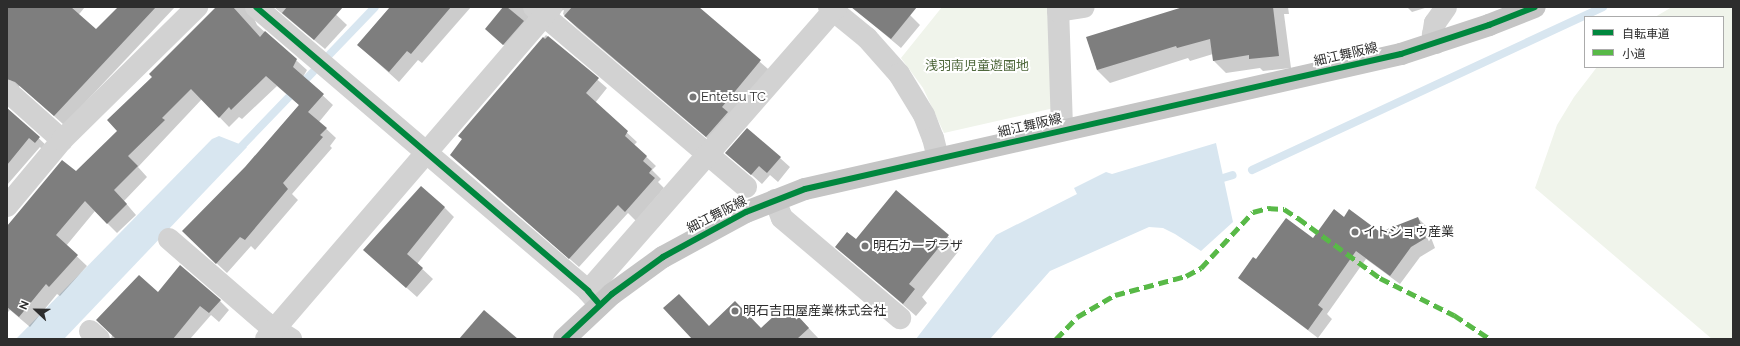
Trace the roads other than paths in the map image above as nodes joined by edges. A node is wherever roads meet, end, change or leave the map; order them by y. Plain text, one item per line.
1 (197, 7) edge
2 (256, 7) edge
3 (1084, 7) edge
4 (1535, 7) edge
5 (833, 8) edge
6 (1443, 8) edge
7 (1058, 9) edge
8 (544, 10) edge
9 (1436, 43) junction
10 (7, 91) edge
11 (1062, 130) junction
12 (62, 140) junction
13 (426, 153) junction
14 (707, 154) junction
15 (938, 158) junction
16 (746, 187) dead end
17 (775, 200) junction
18 (7, 206) edge
19 (170, 239) dead end
20 (594, 298) junction
21 (900, 318) dead end
22 (277, 335) edge
23 (564, 339) edge

1 - 12 street
2 - 13 street
3 - 7 street
4 - 9 main road, 細江舞阪線
5 - 14 street
5 - 15 street
6 - 9 street
7 - 11 street
8 - 13 street
8 - 14 street
9 - 11 main road, 細江舞阪線
10 - 12 street
11 - 15 main road, 細江舞阪線
12 - 18 street
13 - 20 street
13 - 22 street
14 - 16 street
14 - 20 street
15 - 17 main road, 細江舞阪線
17 - 20 main road, 細江舞阪線
17 - 21 street
19 - 22 street
20 - 23 main road, 細江舞阪線

